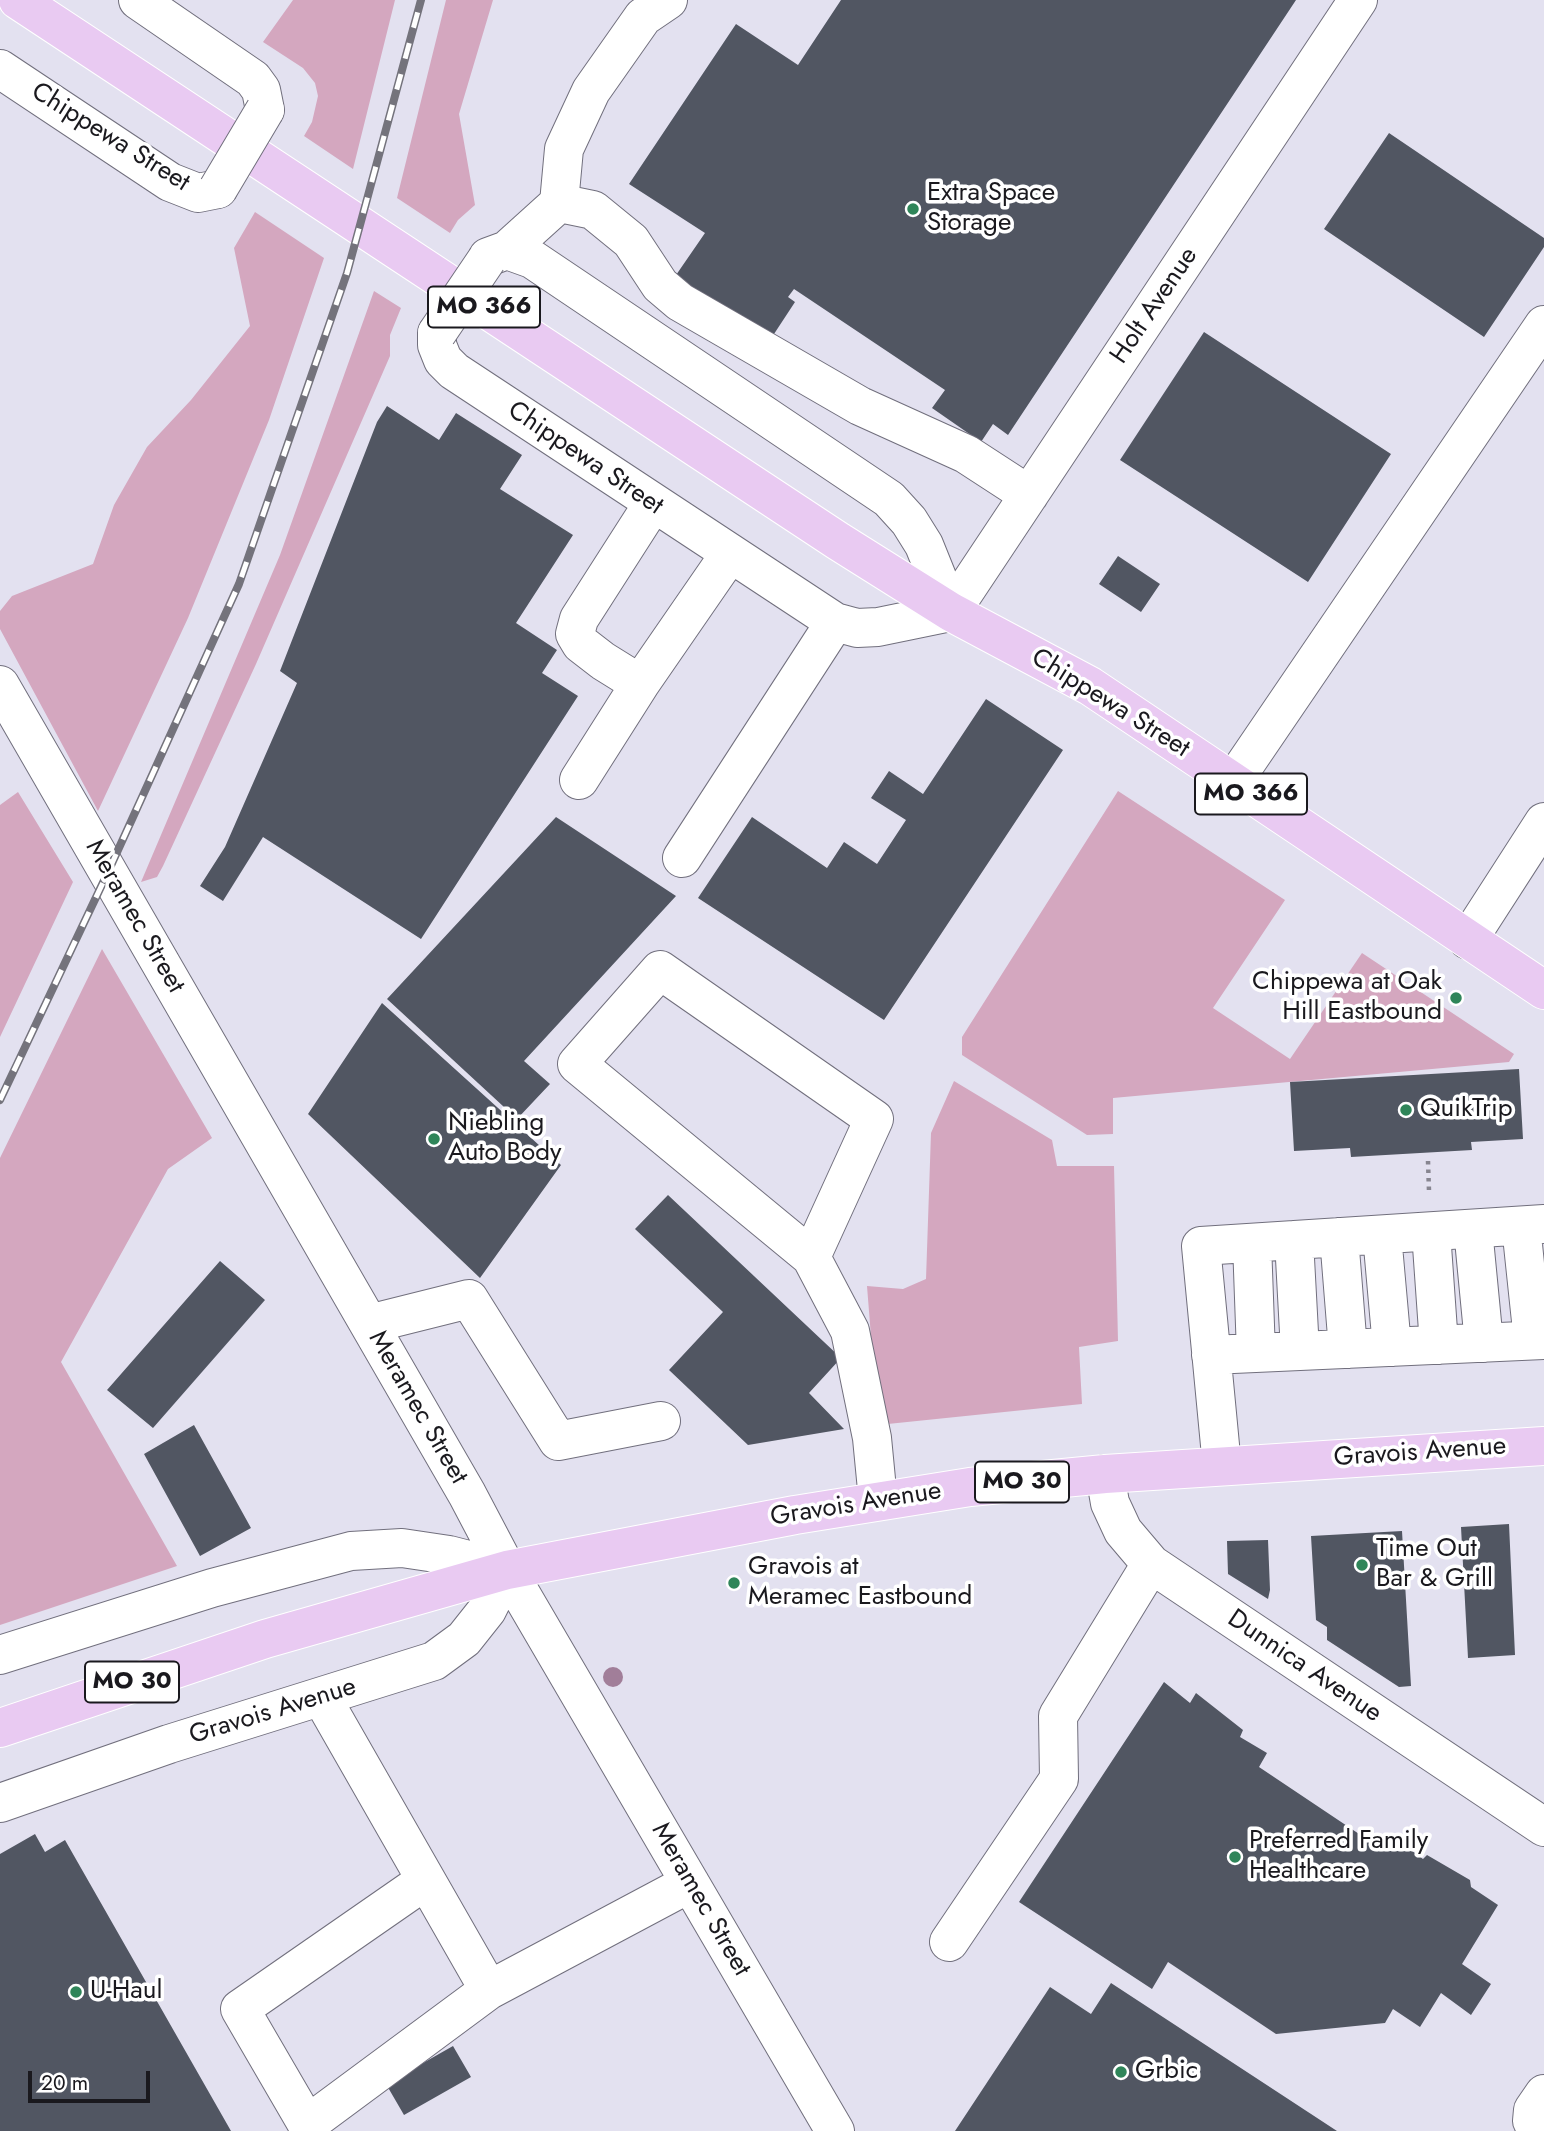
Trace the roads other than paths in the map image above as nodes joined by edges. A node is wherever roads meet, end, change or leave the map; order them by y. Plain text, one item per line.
1 (18, 0) edge
2 (138, 0) edge
3 (668, 0) edge
4 (1358, 0) edge
5 (0, 69) edge
6 (559, 203) junction
7 (497, 254) junction
8 (1544, 325) edge
9 (1029, 495) junction
10 (652, 505) junction
11 (729, 555) junction
12 (951, 611) junction
13 (835, 622) junction
14 (640, 684) junction
15 (0, 685) edge
16 (579, 780) dead end
17 (1233, 782) junction
18 (1544, 822) edge
19 (682, 858) dead end
20 (1468, 940) junction
21 (1544, 990) edge
22 (1532, 1225) edge
23 (1473, 1229) junction
24 (1431, 1232) junction
25 (1382, 1235) junction
26 (1339, 1237) junction
27 (1294, 1240) junction
28 (1252, 1243) junction
29 (811, 1257) junction
30 (369, 1324) junction
31 (1538, 1340) edge
32 (1484, 1343) junction
33 (1439, 1345) junction
34 (1392, 1347) junction
35 (1348, 1349) junction
36 (1300, 1351) junction
37 (1256, 1353) junction
38 (1211, 1355) junction
39 (661, 1421) dead end
40 (1544, 1446) edge
41 (1222, 1466) junction
42 (1105, 1474) junction
43 (878, 1500) junction
44 (1151, 1564) junction
45 (507, 1570) junction
46 (0, 1655) edge
47 (322, 1698) junction
48 (0, 1728) edge
49 (0, 1803) edge
50 (1544, 1827) edge
51 (426, 1880) junction
52 (690, 1883) junction
53 (949, 1942) dead end
54 (489, 1990) junction
55 (1544, 2094) edge
56 (310, 2128) edge
57 (835, 2131) edge
58 (1539, 2131) edge

1 - 12 main road, Chippewa Street / MO 366
2 - 5 street, Chippewa Street, bridge
3 - 6 street
4 - 9 street, Holt Avenue
6 - 7 street, Chippewa Street
6 - 9 street
7 - 10 street, Chippewa Street, bridge
7 - 12 street
8 - 17 street
9 - 12 street, Holt Avenue
10 - 11 street, Chippewa Street
10 - 14 street
11 - 13 street, Chippewa Street
11 - 14 street
12 - 13 street, Chippewa Street
12 - 17 main road, Chippewa Street / MO 366
13 - 19 street
14 - 16 street
15 - 30 street, Meramec Street
17 - 20 main road, Chippewa Street / MO 366
18 - 20 street
20 - 21 main road, Chippewa Street / MO 366
22 - 23 street
22 - 31 street
23 - 24 street
23 - 32 street
24 - 25 street
24 - 33 street
25 - 26 street
25 - 34 street
26 - 27 street
26 - 35 street
27 - 28 street
27 - 36 street
28 - 37 street
28 - 38 street
29 - 29 street
29 - 43 street
30 - 39 street
30 - 45 street, Meramec Street
31 - 32 street
32 - 33 street
33 - 34 street
34 - 35 street
35 - 36 street
36 - 37 street
37 - 38 street
38 - 41 street
40 - 41 main road, Gravois Avenue / MO 30
41 - 42 main road, Gravois Avenue / MO 30
42 - 43 main road, Gravois Avenue / MO 30
42 - 44 street, Dunnica Avenue
43 - 45 main road, Gravois Avenue / MO 30
44 - 50 street, Dunnica Avenue
44 - 53 street
45 - 46 street, Gravois Avenue
45 - 47 street, Gravois Avenue
45 - 48 main road, Gravois Avenue / MO 30
45 - 52 street, Meramec Street
47 - 49 street, Gravois Avenue
47 - 51 street
51 - 54 street
51 - 56 street
52 - 54 street
52 - 57 street, Meramec Street
54 - 56 street
55 - 58 street

